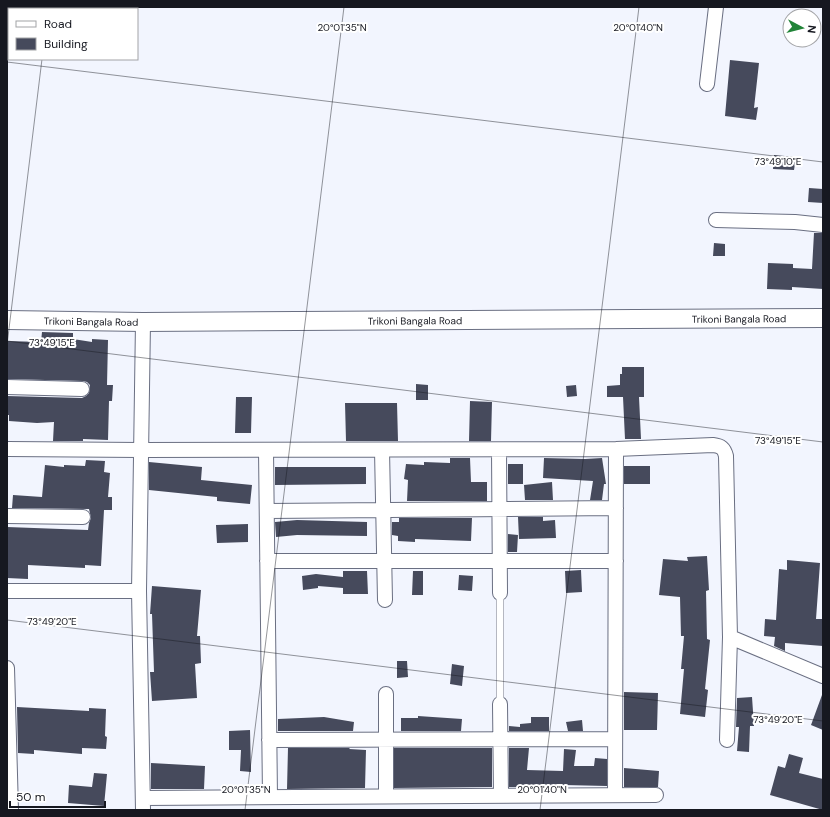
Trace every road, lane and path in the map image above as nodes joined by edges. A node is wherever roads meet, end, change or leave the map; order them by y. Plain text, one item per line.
1 (716, 7) edge
2 (707, 84) dead end
3 (716, 220) dead end
4 (823, 225) edge
5 (823, 318) edge
6 (7, 320) edge
7 (143, 322) junction
8 (7, 387) edge
9 (82, 389) dead end
10 (7, 449) edge
11 (616, 449) junction
12 (141, 450) junction
13 (266, 450) junction
14 (382, 450) junction
15 (499, 450) junction
16 (616, 508) junction
17 (499, 509) junction
18 (384, 510) junction
19 (266, 511) junction
20 (7, 516) edge
21 (83, 517) dead end
22 (267, 561) junction
23 (384, 561) junction
24 (500, 561) junction
25 (616, 561) junction
26 (7, 591) edge
27 (139, 591) junction
28 (500, 593) joint
29 (385, 600) dead end
30 (730, 637) junction
31 (7, 668) edge
32 (823, 676) edge
33 (386, 694) dead end
34 (500, 704) joint
35 (615, 738) junction
36 (500, 739) junction
37 (269, 740) junction
38 (386, 740) junction
39 (727, 740) dead end
40 (615, 795) junction
41 (656, 795) dead end
42 (386, 796) junction
43 (501, 796) junction
44 (270, 797) junction
45 (143, 804) edge
46 (11, 810) edge

1 - 2 street
3 - 4 street
5 - 7 street, Trikoni Bangala Road
6 - 7 street, Trikoni Bangala Road
7 - 12 street
8 - 9 street
10 - 12 street
11 - 15 street
11 - 16 street
11 - 30 street
12 - 13 street
12 - 27 street
13 - 14 street
13 - 19 street
14 - 15 street
14 - 18 street
15 - 17 street
16 - 17 street
16 - 25 street
17 - 18 street
17 - 24 street
18 - 19 street
18 - 23 street
19 - 22 street
20 - 21 street
22 - 23 street
22 - 37 street
23 - 24 street
23 - 29 street
24 - 25 street
24 - 28 street
25 - 35 street
26 - 27 street
27 - 45 street
28 - 34 lane
30 - 32 street
30 - 39 street
31 - 46 street
33 - 38 street
34 - 36 street
35 - 36 street
35 - 40 street
36 - 38 street
36 - 43 street
37 - 38 street
37 - 44 street
38 - 42 street
40 - 41 street
40 - 43 street
42 - 43 street
42 - 44 street
44 - 45 street

